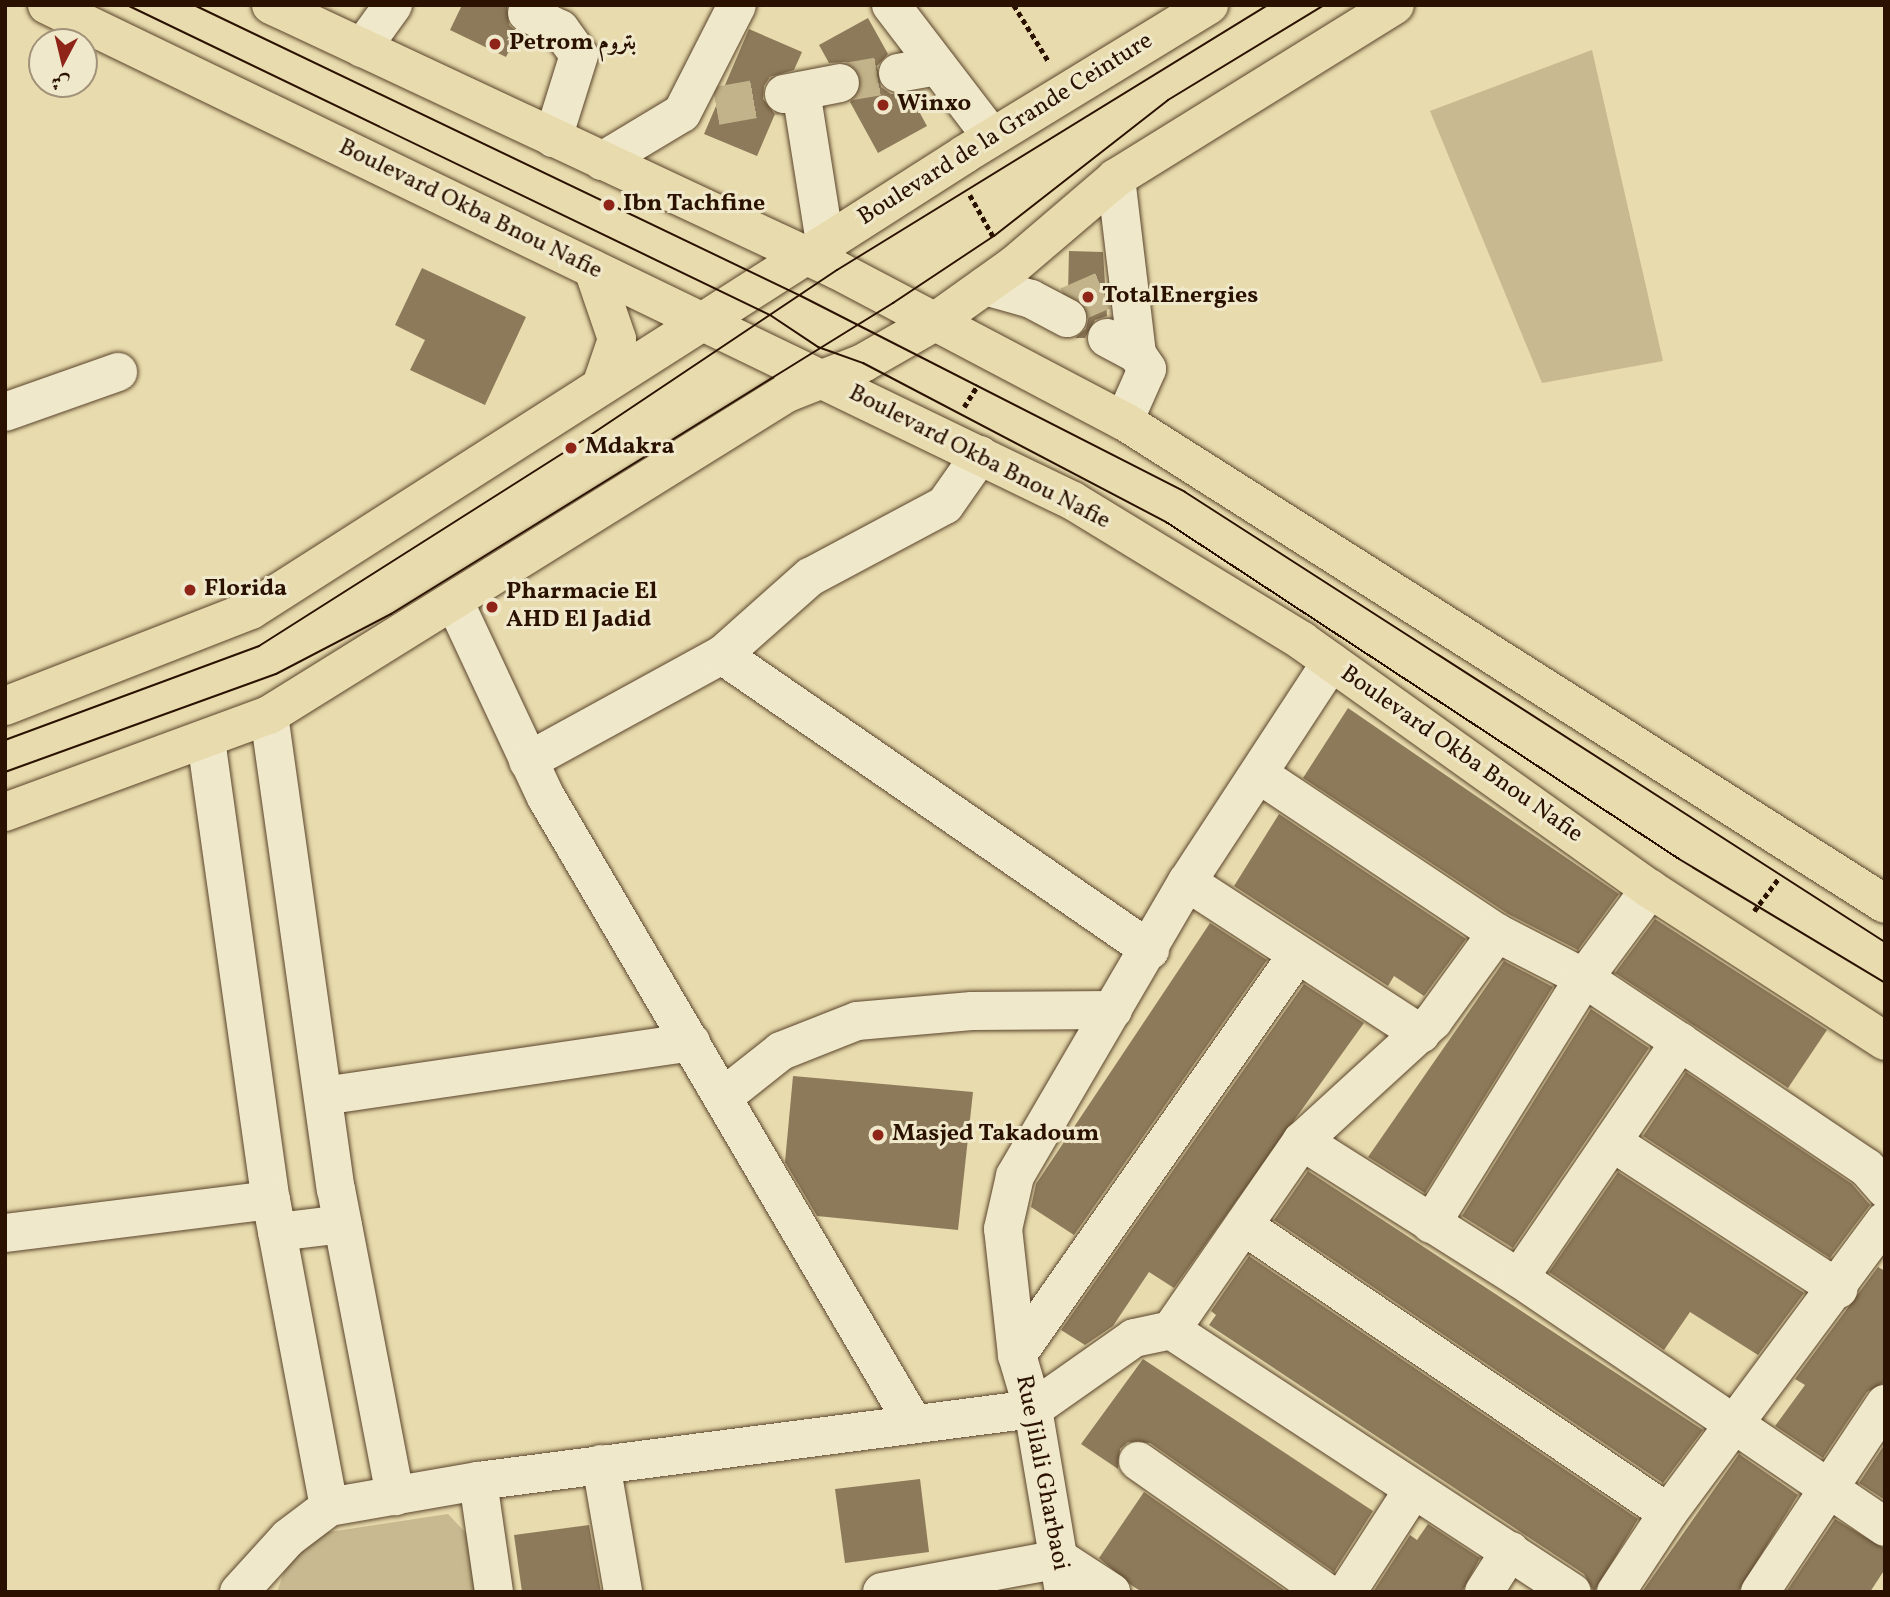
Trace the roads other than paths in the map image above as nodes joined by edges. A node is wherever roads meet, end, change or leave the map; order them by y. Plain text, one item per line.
1 (47, 5) edge
2 (271, 5) edge
3 (393, 5) edge
4 (737, 5) edge
5 (891, 5) edge
6 (1209, 5) edge
7 (1395, 5) edge
8 (527, 13) dead end
9 (362, 48) junction
10 (937, 66) junction
11 (898, 73) tunnel mouth
12 (840, 83) tunnel mouth
13 (992, 137) junction
14 (553, 138) junction
15 (602, 161) junction
16 (1116, 177) junction
17 (814, 249) junction
18 (593, 268) junction
19 (999, 276) junction
20 (1064, 312) dead end
21 (697, 323) junction
22 (933, 323) junction
23 (118, 372) dead end
24 (822, 379) junction
25 (603, 383) junction
26 (5, 412) edge
27 (1124, 421) junction
28 (980, 455) junction
29 (455, 603) junction
30 (722, 655) junction
31 (1331, 662) junction
32 (5, 706) edge
33 (269, 715) junction
34 (205, 740) junction
35 (528, 761) junction
36 (1260, 775) junction
37 (5, 812) edge
38 (1186, 882) junction
39 (1650, 888) junction
40 (1885, 904) edge
41 (1497, 933) junction
42 (1150, 950) junction
43 (1297, 956) junction
44 (1584, 978) junction
45 (1113, 1010) junction
46 (1421, 1034) junction
47 (1885, 1041) edge
48 (691, 1042) junction
49 (1680, 1042) junction
50 (323, 1096) junction
51 (723, 1097) junction
52 (1302, 1142) junction
53 (1612, 1142) junction
54 (1885, 1189) edge
55 (274, 1216) junction
56 (1885, 1221) edge
57 (343, 1224) junction
58 (1431, 1224) junction
59 (1247, 1228) junction
60 (5, 1233) edge
61 (1519, 1278) junction
62 (1838, 1289) junction
63 (1171, 1330) junction
64 (1017, 1355) junction
65 (1885, 1404) edge
66 (1033, 1409) junction
67 (912, 1421) junction
68 (1736, 1425) junction
69 (1138, 1461) dead end
70 (601, 1464) junction
71 (478, 1481) junction
72 (1828, 1489) junction
73 (1413, 1490) junction
74 (395, 1496) junction
75 (329, 1507) junction
76 (1668, 1513) junction
77 (1885, 1527) edge
78 (1510, 1551) junction
79 (1062, 1576) edge
80 (239, 1592) edge
81 (494, 1592) edge
82 (623, 1592) edge
83 (882, 1592) edge
84 (1111, 1592) edge
85 (1325, 1592) edge
86 (1347, 1592) edge
87 (1485, 1592) edge
88 (1572, 1592) edge
89 (1616, 1592) edge
90 (1760, 1592) edge

1 - 18 main road, Boulevard Okba Bnou Nafie
2 - 9 main road
3 - 9 street
4 - 15 street
5 - 10 street
6 - 13 main road, Boulevard de la Grande Ceinture
7 - 16 main road
8 - 14 street
9 - 14 main road
10 - 11 street
10 - 13 street
12 - 17 street
13 - 17 main road, Boulevard de la Grande Ceinture
14 - 15 main road
15 - 17 main road
16 - 19 main road
16 - 27 street
17 - 21 main road, Boulevard de la Grande Ceinture
17 - 22 main road
18 - 21 main road, Boulevard Okba Bnou Nafie
18 - 25 main road
19 - 20 street
19 - 22 main road
21 - 24 main road, Boulevard Okba Bnou Nafie
21 - 25 main road, Boulevard de la Grande Ceinture
22 - 24 main road
22 - 27 main road
23 - 26 street
24 - 28 main road, Boulevard Okba Bnou Nafie
24 - 29 main road
25 - 32 main road, Boulevard de la Grande Ceinture
27 - 40 main road
28 - 30 street
28 - 31 main road, Boulevard Okba Bnou Nafie
29 - 33 main road
29 - 35 street
30 - 35 street
30 - 42 street
31 - 36 street, Rue Jilali Gharbaoi
31 - 39 main road, Boulevard Okba Bnou Nafie
33 - 34 main road
33 - 50 street
34 - 37 main road
34 - 55 street
35 - 48 street
36 - 38 street, Rue Jilali Gharbaoi
36 - 41 street
38 - 42 street, Rue Jilali Gharbaoi
38 - 43 street
39 - 44 street
39 - 47 main road, Boulevard Okba Bnou Nafie
41 - 44 street
41 - 46 street
42 - 45 street, Rue Jilali Gharbaoi
43 - 46 street
43 - 64 street
44 - 49 street
44 - 58 street
45 - 51 street
45 - 64 street, Rue Jilali Gharbaoi
46 - 52 street
48 - 50 street
48 - 51 street
49 - 53 street
49 - 54 street
50 - 57 street
51 - 67 street
52 - 58 street
52 - 59 street
53 - 61 street
53 - 62 street
55 - 57 street
55 - 60 street
55 - 75 street
56 - 62 street
57 - 74 street
58 - 61 street
59 - 63 street
59 - 76 street
61 - 68 street
62 - 68 street
63 - 66 street
63 - 73 street
64 - 66 street, Rue Jilali Gharbaoi
65 - 72 street
66 - 67 street
66 - 79 street, Rue Jilali Gharbaoi
67 - 70 street
68 - 72 street
68 - 76 street
69 - 85 street
70 - 71 street
70 - 82 street
71 - 74 street
71 - 81 street
72 - 77 street
72 - 90 street
73 - 78 street
73 - 86 street
74 - 75 street
75 - 80 street
76 - 89 street
78 - 87 street
78 - 88 street
79 - 83 street
79 - 84 street

